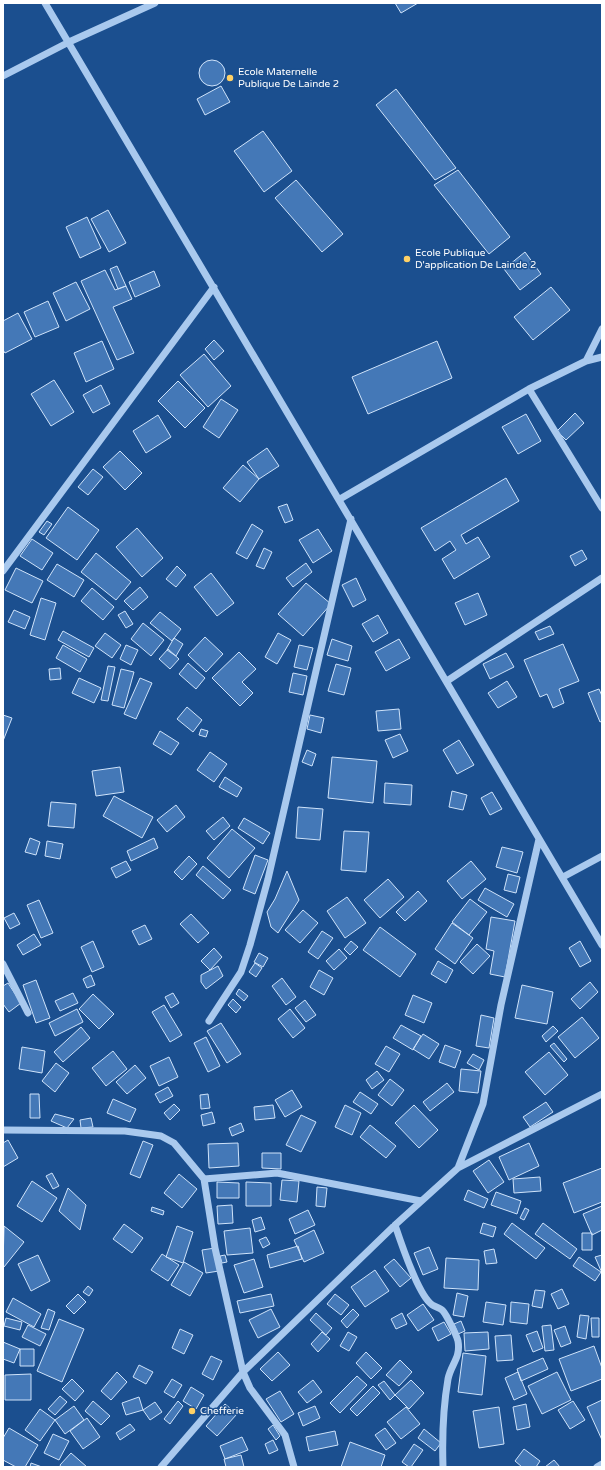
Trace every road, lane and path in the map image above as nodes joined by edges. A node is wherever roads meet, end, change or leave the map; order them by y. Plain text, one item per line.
1 (45, 3) edge
2 (155, 3) edge
3 (69, 42) junction
4 (3, 76) edge
5 (214, 287) junction
6 (602, 328) edge
7 (602, 357) edge
8 (586, 361) junction
9 (529, 389) junction
10 (340, 500) junction
11 (602, 508) edge
12 (351, 519) junction
13 (3, 571) edge
14 (602, 578) edge
15 (447, 681) junction
16 (539, 839) junction
17 (602, 856) edge
18 (563, 877) junction
19 (602, 945) edge
20 (3, 964) edge
21 (28, 1013) dead end
22 (209, 1021) dead end
23 (602, 1094) edge
24 (3, 1130) edge
25 (458, 1168) junction
26 (204, 1179) junction
27 (421, 1201) junction
28 (395, 1225) junction
29 (243, 1372) junction
30 (602, 1464) edge
31 (161, 1467) edge
32 (294, 1467) edge
33 (443, 1467) edge
34 (597, 1467) edge

1 - 3 street
2 - 3 street
3 - 4 street
3 - 5 street
5 - 10 street
5 - 13 street
6 - 8 street
7 - 8 street
8 - 9 street
9 - 10 street
9 - 11 street
10 - 12 street
12 - 15 street
12 - 22 street
14 - 15 street
15 - 16 street
16 - 18 street
16 - 25 street
17 - 18 street
18 - 19 street
20 - 21 street
23 - 25 street
24 - 26 street
25 - 27 street
26 - 27 street
26 - 29 street
27 - 28 street
28 - 29 street
28 - 33 street
29 - 31 street
29 - 32 street
30 - 34 street

